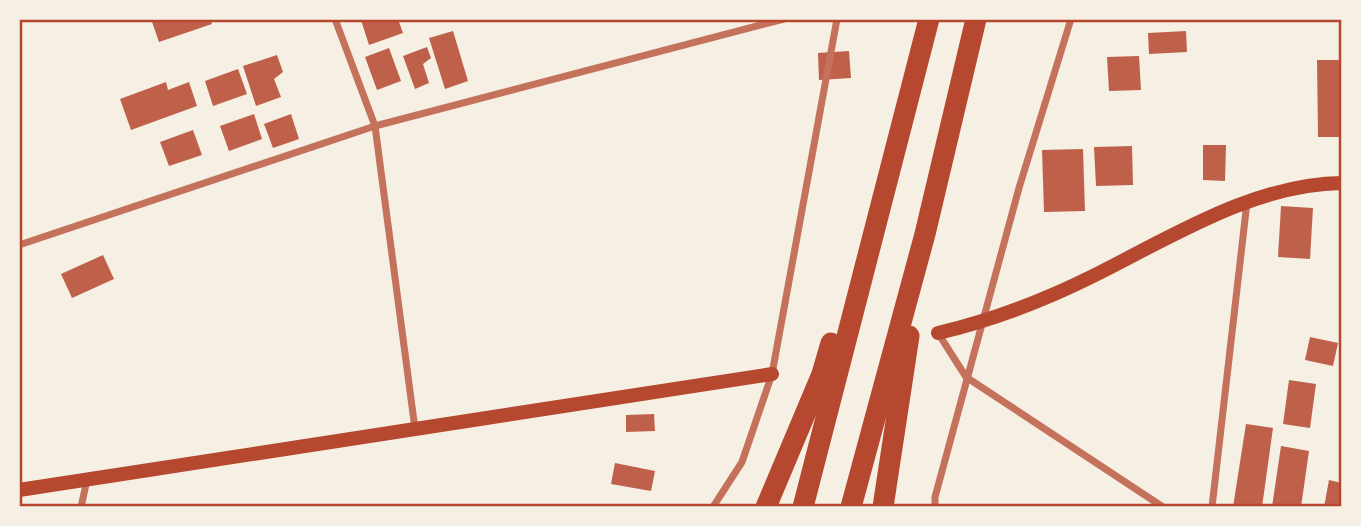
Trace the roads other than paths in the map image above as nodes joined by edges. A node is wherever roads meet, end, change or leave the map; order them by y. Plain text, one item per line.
1 (335, 19) edge
2 (784, 19) edge
3 (836, 19) edge
4 (929, 19) edge
5 (976, 19) edge
6 (1071, 19) edge
7 (913, 86) junction
8 (375, 126) junction
9 (1342, 183) edge
10 (1247, 202) junction
11 (925, 234) junction
12 (19, 245) edge
13 (981, 323) junction
14 (938, 333) joint
15 (772, 374) junction
16 (966, 377) junction
17 (415, 431) junction
18 (87, 480) junction
19 (19, 490) edge
20 (81, 507) edge
21 (713, 507) edge
22 (766, 507) edge
23 (803, 507) edge
24 (851, 507) edge
25 (883, 507) edge
26 (935, 507) edge
27 (1163, 507) edge
28 (1212, 507) edge

1 - 8 street
2 - 8 street
3 - 15 street
4 - 7 highway
5 - 11 highway
6 - 13 street
7 - 22 highway
7 - 23 highway
8 - 12 street
8 - 17 street
9 - 10 main road
10 - 13 main road
10 - 28 street
11 - 24 highway
11 - 25 highway
13 - 14 main road
13 - 16 street
14 - 16 street
15 - 17 main road
15 - 21 street
16 - 26 street
16 - 27 street
17 - 18 main road
18 - 19 main road
18 - 20 street

